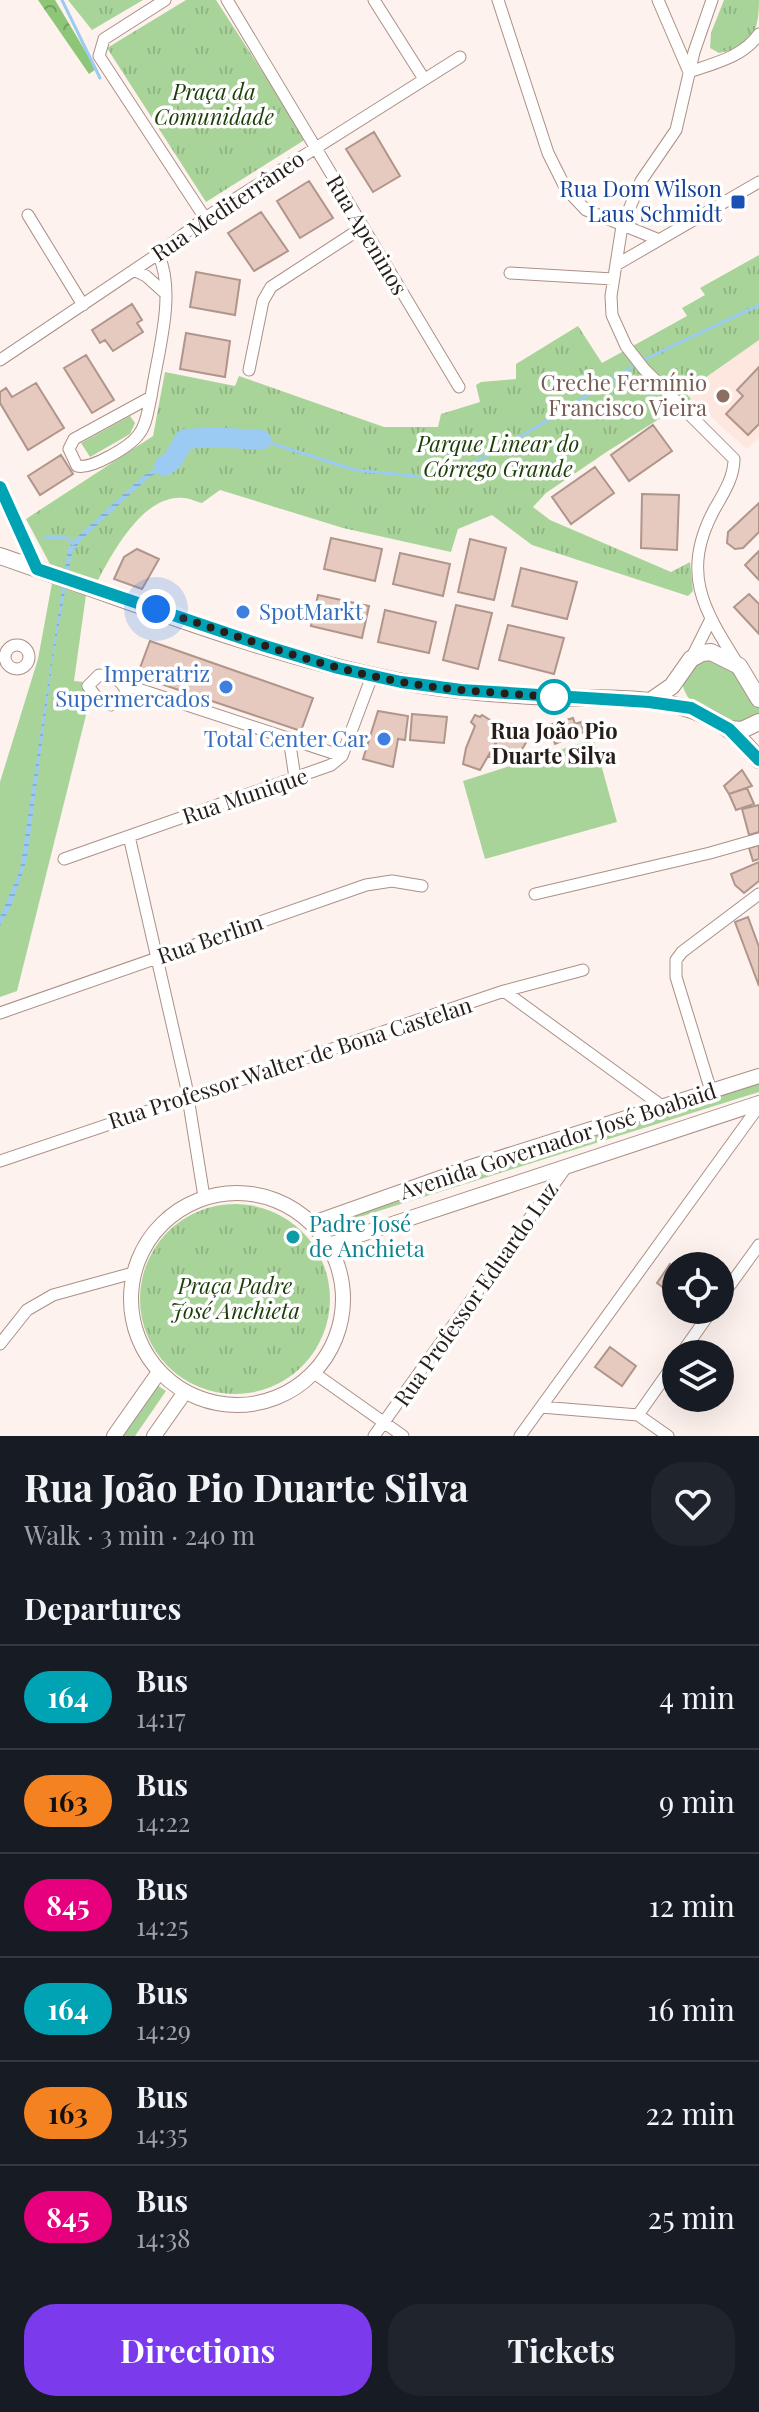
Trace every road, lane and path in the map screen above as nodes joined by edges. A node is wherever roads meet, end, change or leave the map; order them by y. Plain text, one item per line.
1 (165, 0) edge
2 (227, 0) edge
3 (374, 0) edge
4 (498, 0) edge
5 (658, 0) edge
6 (712, 0) edge
7 (759, 34) edge
8 (460, 57) dead end
9 (689, 72) junction
10 (424, 79) junction
11 (314, 147) junction
12 (759, 182) edge
13 (28, 215) dead end
14 (205, 218) junction
15 (622, 226) junction
16 (363, 227) junction
17 (657, 239) junction
18 (158, 254) junction
19 (616, 265) junction
20 (134, 270) junction
21 (510, 273) dead end
22 (613, 279) junction
23 (166, 294) junction
24 (83, 305) junction
25 (0, 360) edge
26 (249, 370) dead end
27 (459, 387) dead end
28 (151, 397) junction
29 (0, 487) edge
30 (0, 556) edge
31 (37, 569) junction
32 (711, 619) junction
33 (0, 640) edge
34 (14, 645) dead end
35 (691, 659) junction
36 (739, 666) junction
37 (372, 676) junction
38 (678, 677) junction
39 (123, 684) dead end
40 (759, 699) edge
41 (649, 702) junction
42 (688, 707) junction
43 (759, 722) edge
44 (729, 729) junction
45 (289, 738) junction
46 (342, 756) junction
47 (759, 760) edge
48 (295, 778) junction
49 (129, 836) junction
50 (759, 839) edge
51 (64, 859) dead end
52 (422, 886) dead end
53 (535, 894) dead end
54 (759, 894) edge
55 (159, 957) junction
56 (583, 970) dead end
57 (504, 991) junction
58 (0, 1013) edge
59 (759, 1076) edge
60 (711, 1091) junction
61 (188, 1096) junction
62 (759, 1104) edge
63 (662, 1106) junction
64 (0, 1161) edge
65 (567, 1166) junction
66 (468, 1168) junction
67 (476, 1195) junction
68 (204, 1197) junction
69 (313, 1223) junction
70 (329, 1245) junction
71 (759, 1245) edge
72 (133, 1273) junction
73 (734, 1280) edge
74 (0, 1344) edge
75 (159, 1372) junction
76 (314, 1373) junction
77 (662, 1381) edge
78 (185, 1392) junction
79 (541, 1407) junction
80 (638, 1415) junction
81 (385, 1422) junction
82 (114, 1436) edge
83 (154, 1436) edge
84 (374, 1436) edge
85 (403, 1436) edge
86 (520, 1436) edge
87 (668, 1436) edge

1 - 14 street
2 - 11 street, Rua Apeninos
3 - 10 street
4 - 15 street
5 - 9 street
6 - 9 street
7 - 9 street
8 - 10 street, Rua Mediterrâneo
9 - 15 street
10 - 11 street, Rua Mediterrâneo
11 - 14 street, Rua Mediterrâneo
11 - 16 street, Rua Apeninos
12 - 17 street
13 - 24 street
14 - 18 street, Rua Mediterrâneo
15 - 17 street
15 - 19 street
16 - 26 street
16 - 27 street, Rua Apeninos
17 - 19 street
18 - 20 street, Rua Mediterrâneo
18 - 23 street
19 - 22 street
20 - 23 street
20 - 24 street, Rua Mediterrâneo
21 - 22 street
22 - 32 street
23 - 28 street
24 - 25 street, Rua Mediterrâneo
28 - 28 street
29 - 31 street
30 - 31 main road
31 - 37 main road
32 - 35 street
32 - 36 street
33 - 34 street
35 - 36 main road
35 - 38 main road
36 - 40 main road
37 - 41 main road
37 - 46 street
38 - 41 main road
38 - 42 main road
39 - 45 street
41 - 42 main road
42 - 44 main road
43 - 44 main road
44 - 47 main road
45 - 46 street
45 - 48 street
46 - 48 street, Rua Munique
48 - 49 street, Rua Munique
49 - 51 street, Rua Munique
49 - 55 street
50 - 53 street
52 - 55 street, Rua Berlim
54 - 60 street
55 - 58 street, Rua Berlim
55 - 61 street
56 - 57 street, Rua Professor Walter de Bona Castelan
57 - 61 street, Rua Professor Walter de Bona Castelan
57 - 63 street
59 - 60 street, Avenida Governador José Boabaid
60 - 63 street, Avenida Governador José Boabaid
61 - 64 street, Rua Professor Walter de Bona Castelan
61 - 68 street
62 - 65 street, Avenida Governador José Boabaid
62 - 79 street
63 - 66 street, Avenida Governador José Boabaid
65 - 67 street, Avenida Governador José Boabaid
65 - 81 street, Rua Professor Eduardo Luz
66 - 67 street
66 - 69 street, Avenida Governador José Boabaid
67 - 70 street, Avenida Governador José Boabaid
68 - 69 street
68 - 72 street
69 - 70 street
70 - 76 street
71 - 73 street
72 - 74 street
72 - 75 street
75 - 78 street
75 - 82 street
76 - 78 street
76 - 81 street
77 - 80 street
78 - 83 street
79 - 80 street
79 - 86 street
80 - 87 street
81 - 84 street, Rua Professor Eduardo Luz
81 - 85 street

